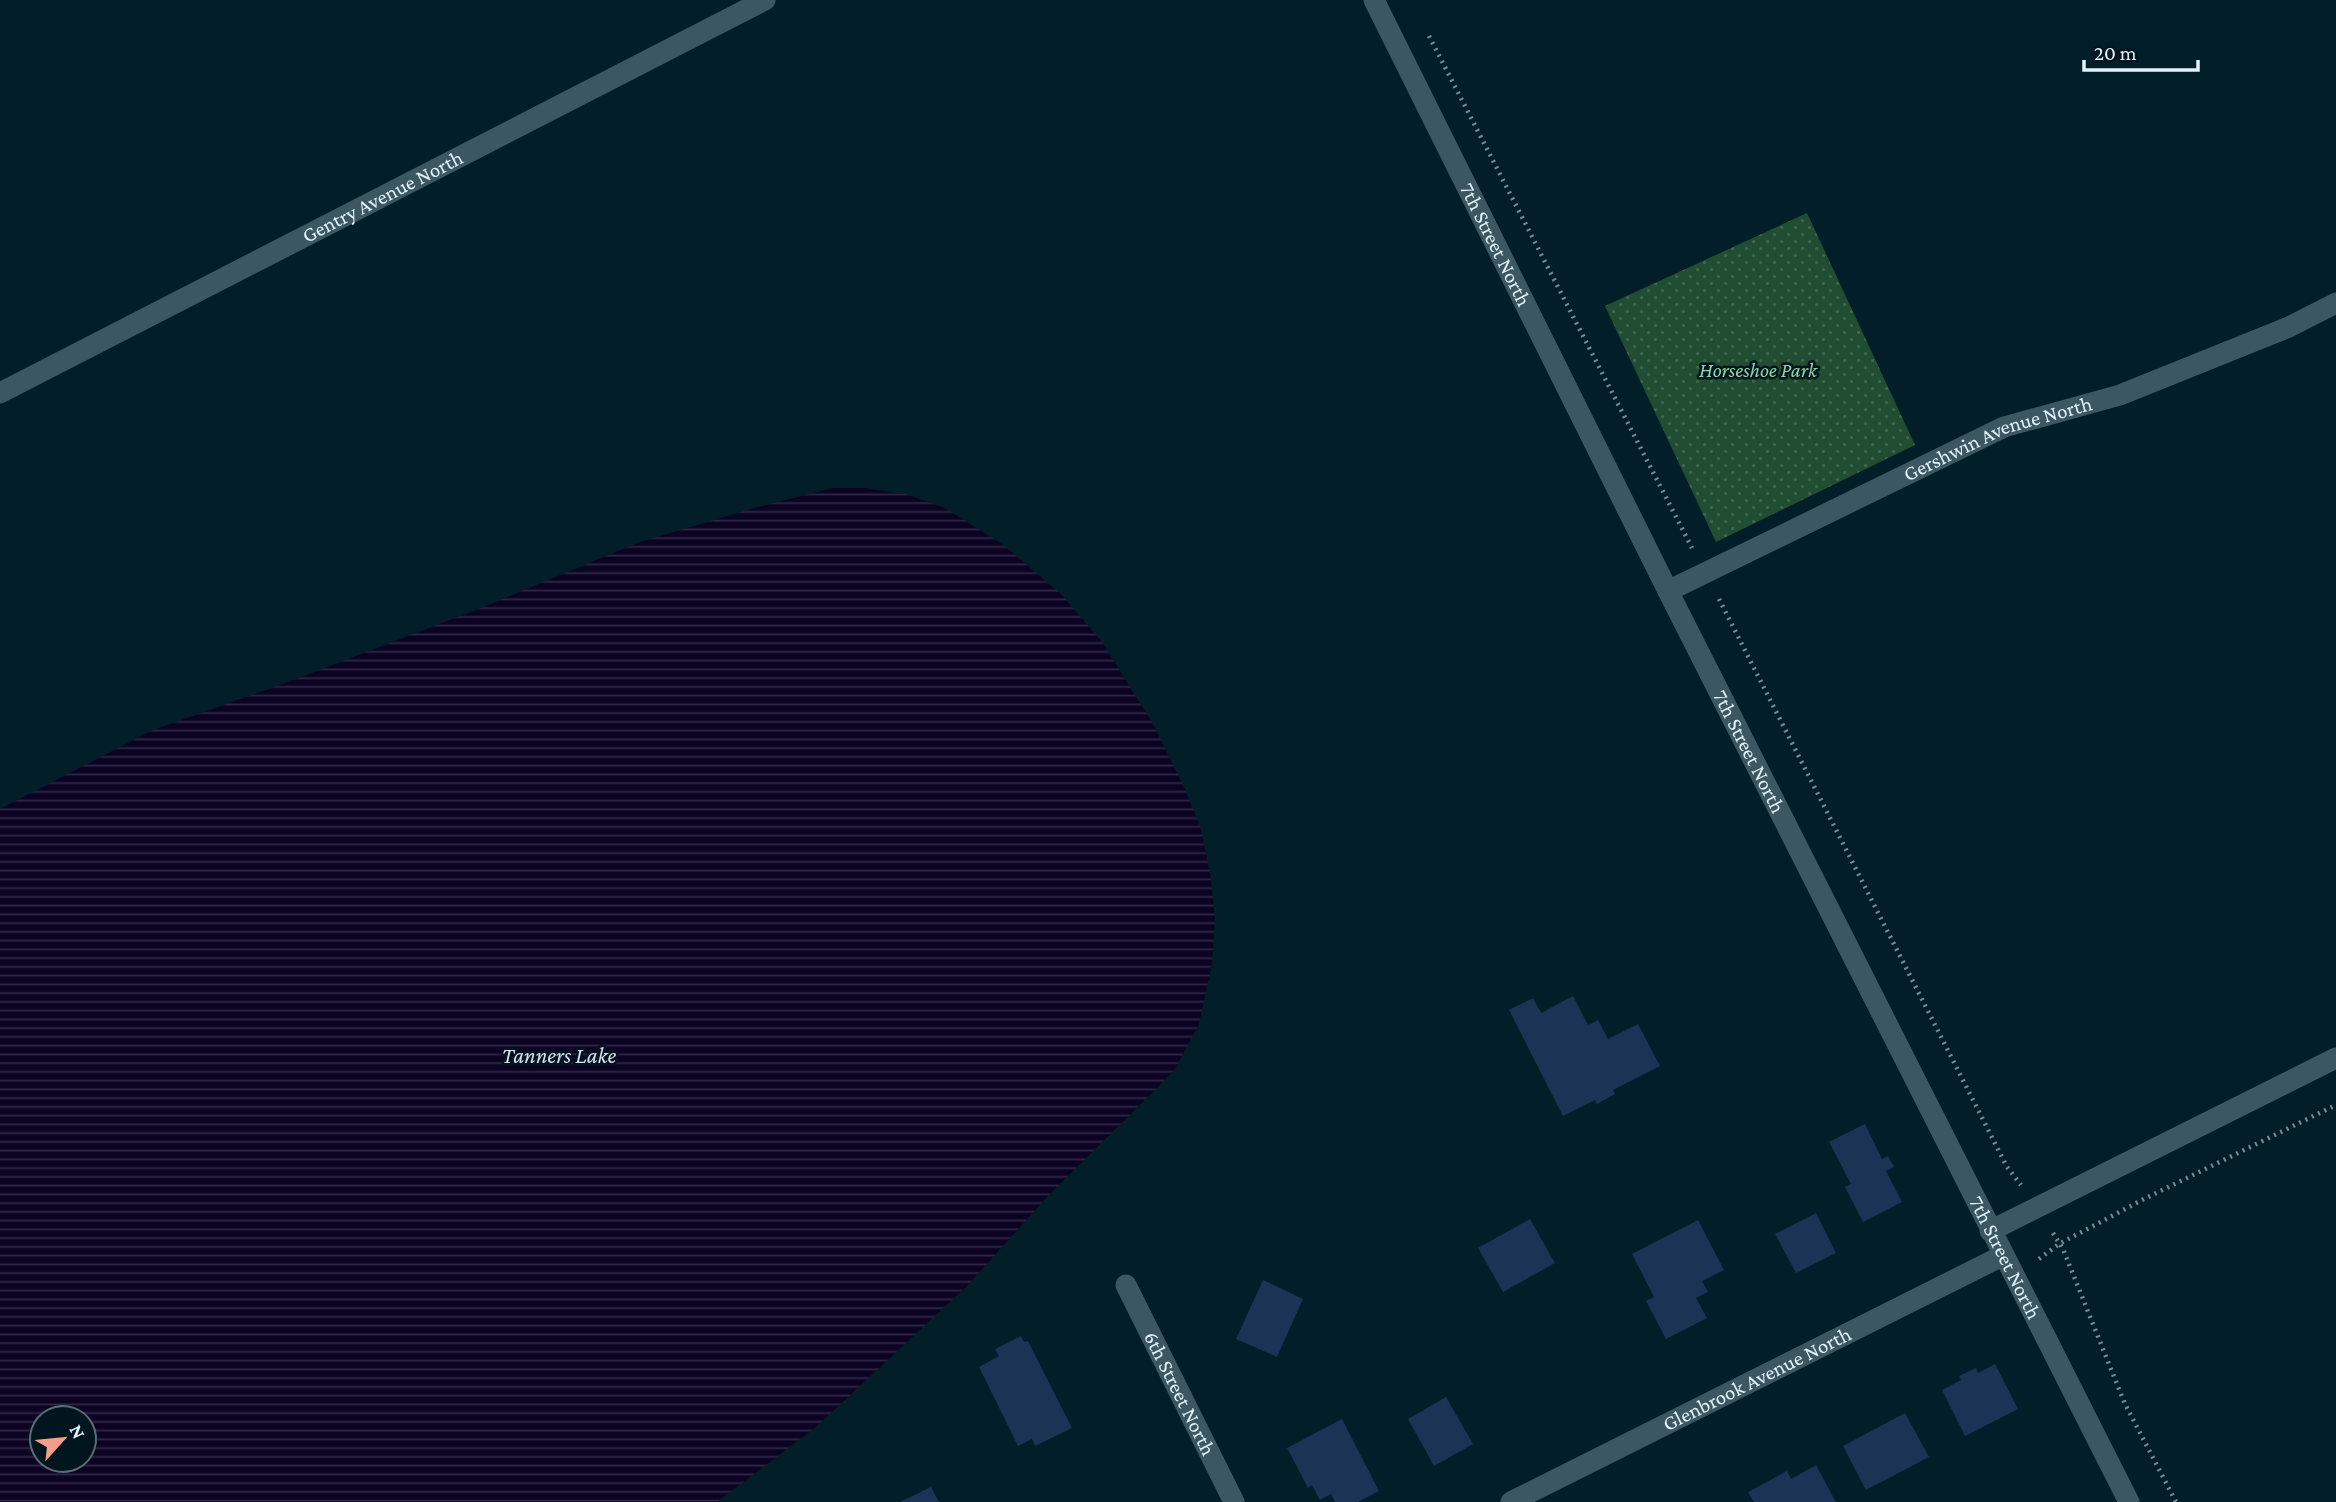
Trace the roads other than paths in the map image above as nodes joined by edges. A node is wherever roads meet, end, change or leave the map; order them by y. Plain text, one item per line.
1 (765, 0) edge
2 (1374, 0) edge
3 (2336, 303) edge
4 (0, 393) edge
5 (1668, 591) junction
6 (2336, 1058) edge
7 (1990, 1231) junction
8 (2002, 1256) junction
9 (1126, 1285) dead end
10 (1234, 1502) edge
11 (1511, 1502) edge
12 (2129, 1502) edge

1 - 4 street, Gentry Avenue North
2 - 5 street, 7th Street North
3 - 5 street, Gershwin Avenue North
5 - 7 street, 7th Street North
6 - 7 street
7 - 8 street, 7th Street North
8 - 11 street, Glenbrook Avenue North
8 - 12 street, 7th Street North
9 - 10 street, 6th Street North

